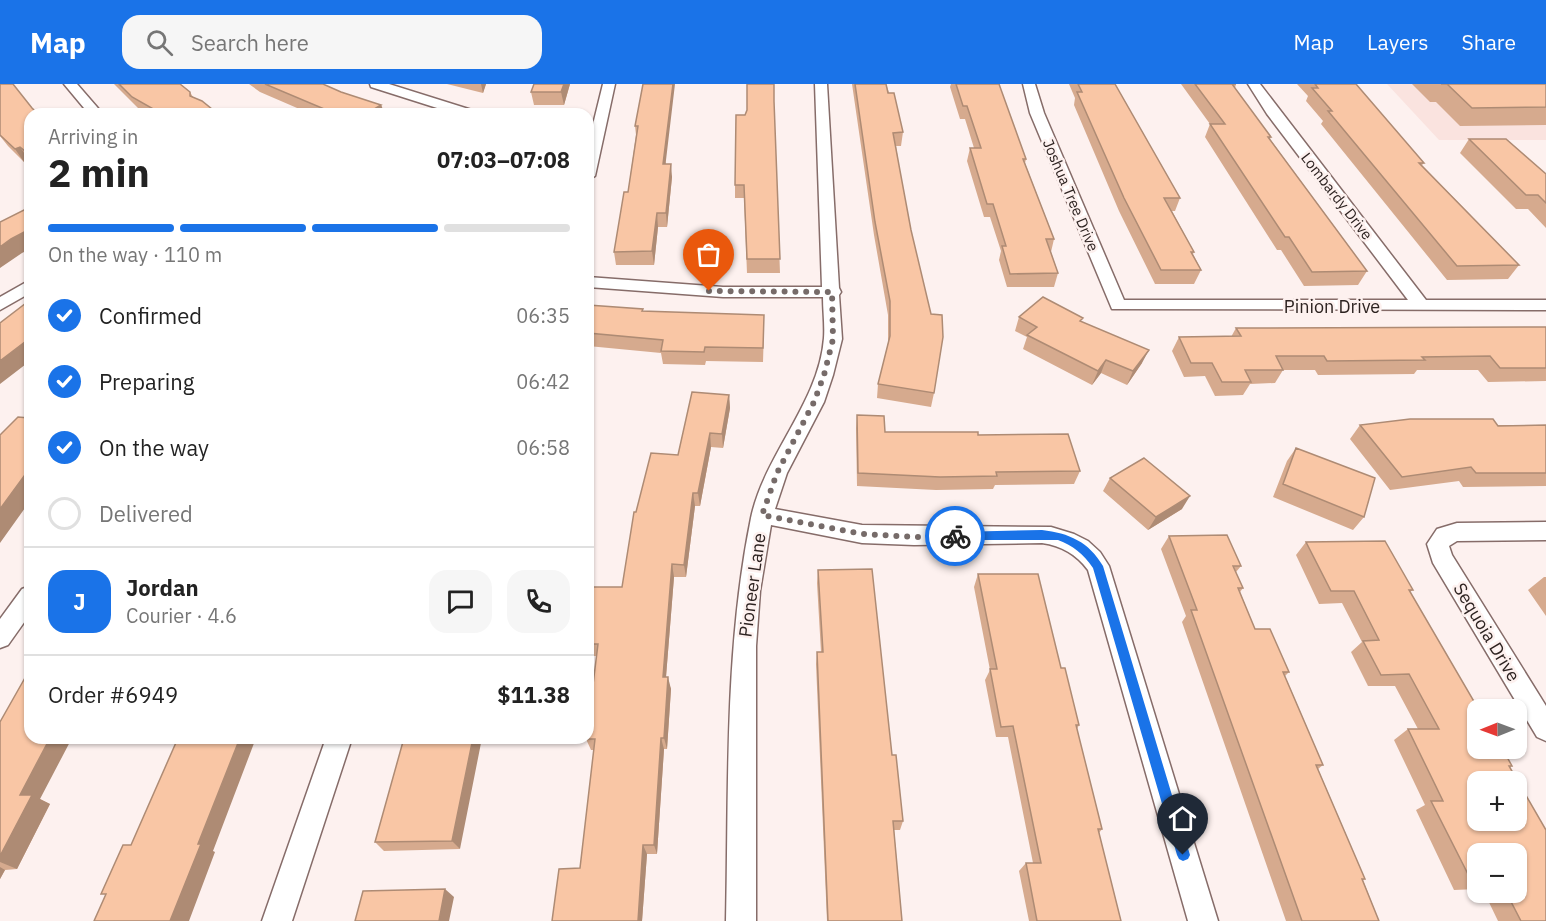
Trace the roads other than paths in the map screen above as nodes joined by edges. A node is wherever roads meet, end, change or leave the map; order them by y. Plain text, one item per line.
1 (70, 84) edge
2 (376, 84) edge
3 (609, 84) edge
4 (821, 84) edge
5 (1029, 84) edge
6 (1254, 84) edge
7 (91, 108) edge
8 (451, 108) edge
9 (594, 127) edge
10 (594, 282) edge
11 (24, 289) edge
12 (832, 292) junction
13 (0, 305) edge
14 (1118, 305) joint
15 (1546, 305) edge
16 (1422, 306) junction
17 (762, 515) junction
18 (1546, 531) edge
19 (24, 604) edge
20 (0, 638) edge
21 (1546, 729) edge
22 (337, 744) edge
23 (277, 921) edge
24 (741, 921) edge
25 (1203, 921) edge

1 - 7 street
2 - 8 street
3 - 9 street
4 - 12 street, Pioneer Lane
5 - 14 street, Joshua Tree Drive
6 - 16 street, Lombardy Drive
10 - 12 street
11 - 13 street
12 - 17 street, Pioneer Lane
14 - 16 street, Pinion Drive
15 - 16 street, Pinion Drive
17 - 24 street, Pioneer Lane
17 - 25 street
18 - 21 street, Sequoia Drive
19 - 20 street
22 - 23 street

